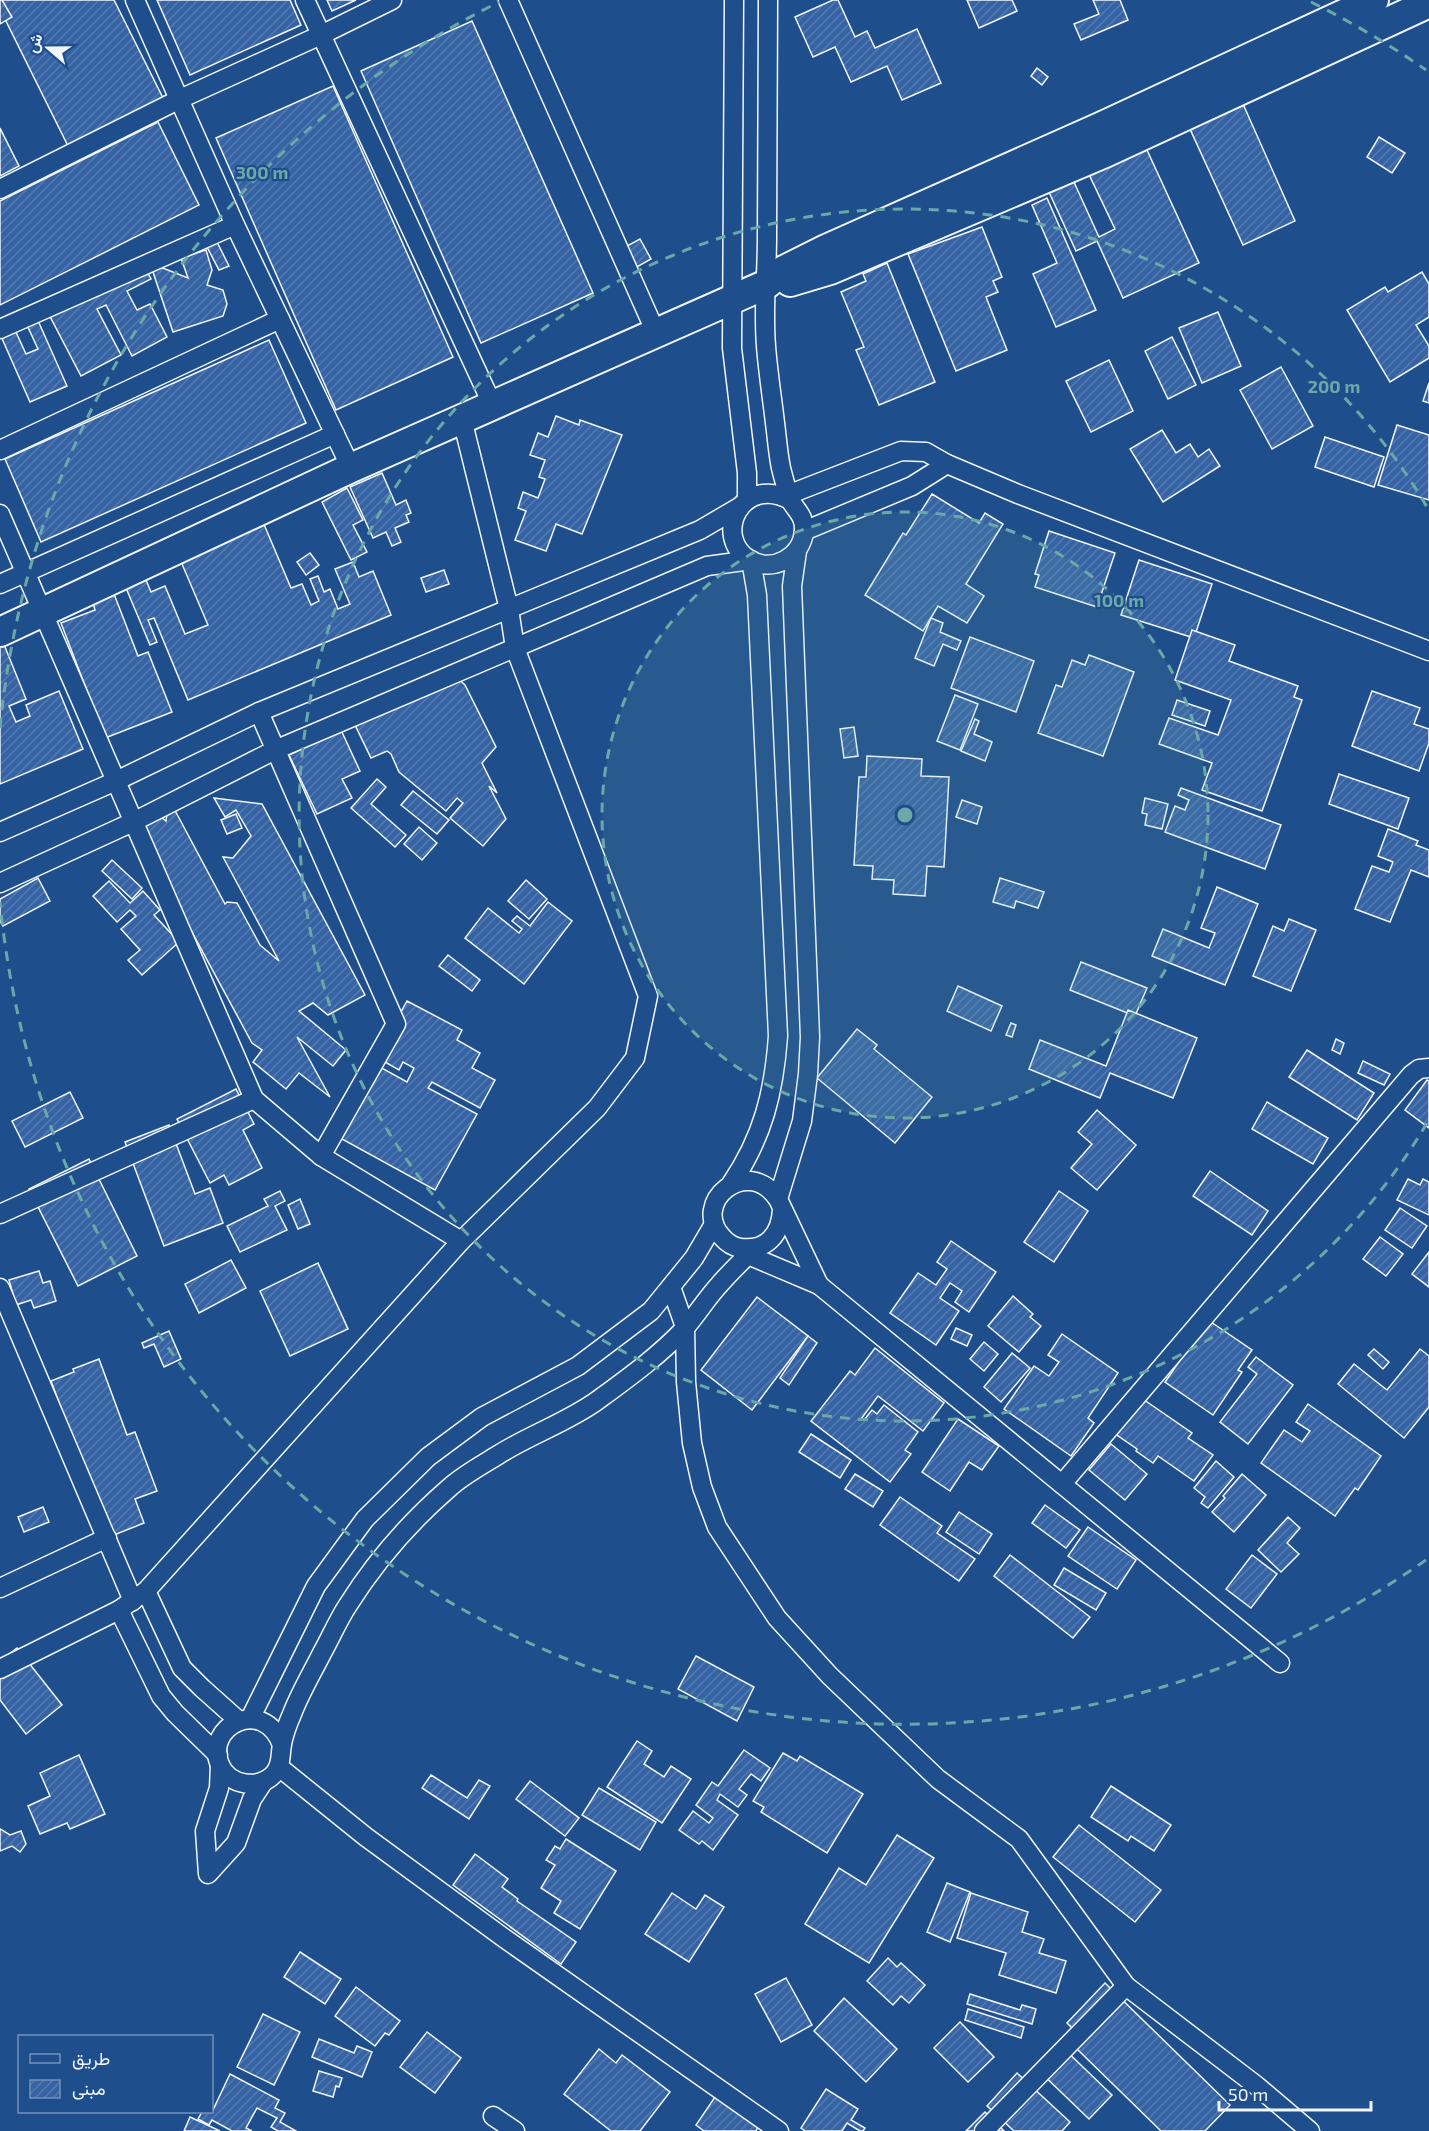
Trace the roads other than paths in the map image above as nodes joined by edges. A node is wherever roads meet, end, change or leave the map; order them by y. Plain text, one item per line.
1 (135, 0) edge
2 (305, 0) edge
3 (392, 0) edge
4 (508, 0) edge
5 (734, 0) edge
6 (768, 0) edge
7 (1374, 0) edge
8 (1429, 3) edge
9 (321, 35) junction
10 (180, 99) junction
11 (0, 189) edge
12 (236, 225) junction
13 (767, 284) junction
14 (732, 299) junction
15 (280, 319) junction
16 (0, 329) edge
17 (656, 333) junction
18 (493, 406) junction
19 (462, 418) junction
20 (335, 434) junction
21 (0, 450) edge
22 (947, 464) junction
23 (351, 468) junction
24 (788, 497) junction
25 (744, 503) junction
26 (0, 514) edge
27 (804, 531) junction
28 (797, 551) junction
29 (750, 560) junction
30 (25, 573) junction
31 (0, 584) edge
32 (508, 609) junction
33 (43, 611) junction
34 (0, 632) edge
35 (515, 648) junction
36 (1429, 651) edge
37 (259, 712) junction
38 (275, 750) junction
39 (116, 781) junction
40 (133, 822) junction
41 (0, 832) edge
42 (0, 884) edge
43 (1429, 1068) edge
44 (254, 1100) junction
45 (321, 1156) junction
46 (730, 1184) junction
47 (780, 1204) junction
48 (0, 1214) edge
49 (714, 1224) junction
50 (461, 1241) junction
51 (746, 1250) junction
52 (819, 1285) junction
53 (671, 1287) junction
54 (0, 1288) edge
55 (685, 1327) junction
56 (1062, 1484) junction
57 (107, 1538) junction
58 (0, 1588) edge
59 (133, 1601) junction
60 (1280, 1664) dead end
61 (0, 1670) edge
62 (244, 1720) junction
63 (282, 1745) junction
64 (219, 1760) junction
65 (279, 1767) junction
66 (264, 1781) junction
67 (1126, 1986) junction
68 (493, 2116) dead end
69 (515, 2131) edge
70 (779, 2131) edge
71 (984, 2131) edge
72 (1310, 2131) edge

1 - 10 street
2 - 9 street
3 - 9 street
4 - 17 street
5 - 14 street
6 - 13 street
7 - 13 main road
8 - 13 main road
9 - 10 street
9 - 18 street
10 - 11 street
10 - 12 street
12 - 15 street
12 - 16 street
13 - 14 main road
13 - 24 street
14 - 17 main road
14 - 25 street
15 - 20 street
15 - 21 street
17 - 18 main road
18 - 19 main road
19 - 23 main road
19 - 32 street
20 - 23 street
20 - 30 street
22 - 24 street
22 - 27 street
22 - 36 street
23 - 33 main road
24 - 25 street
24 - 27 street
25 - 29 street
25 - 32 street
26 - 30 street
27 - 28 street
28 - 29 street
28 - 47 street
29 - 35 street
29 - 46 street
30 - 31 street
30 - 33 street
32 - 35 street
32 - 37 street
33 - 34 main road
33 - 39 street
35 - 38 street
35 - 50 street
37 - 38 street
37 - 39 street
38 - 40 street
38 - 45 street
39 - 40 street
39 - 41 street
40 - 42 street
40 - 44 street
43 - 56 street
44 - 45 street
44 - 48 street
45 - 50 street
46 - 47 street
46 - 49 street
47 - 51 street
47 - 52 street
49 - 51 street
49 - 53 street
50 - 59 street
51 - 52 street
51 - 55 street
52 - 56 street
53 - 55 street
53 - 62 street
54 - 57 street
55 - 63 street
55 - 67 street
56 - 60 street
57 - 58 street
57 - 59 street
59 - 61 street
59 - 62 street
59 - 64 street
62 - 63 street
62 - 64 street
63 - 65 street
64 - 66 street
64 - 66 street
65 - 66 street
65 - 70 street
67 - 71 street
67 - 72 street
68 - 69 street

